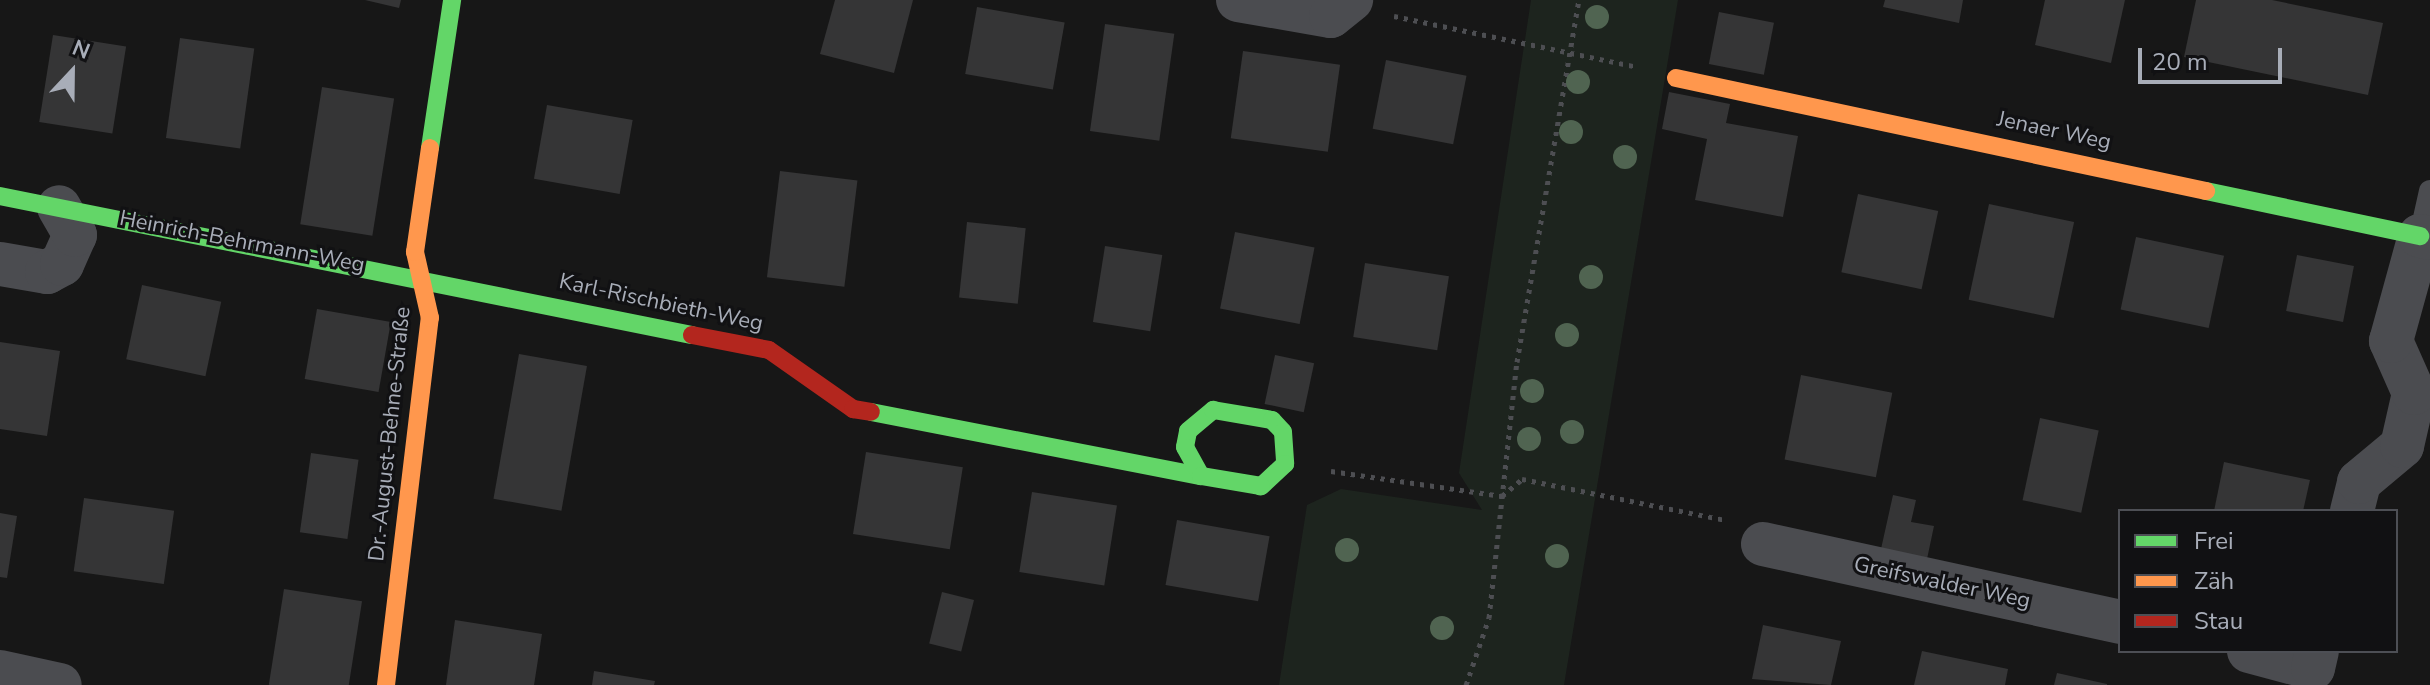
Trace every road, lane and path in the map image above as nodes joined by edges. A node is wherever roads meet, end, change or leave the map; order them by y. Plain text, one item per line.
1 (452, 0) edge
2 (1579, 0) edge
3 (1258, 2) edge
4 (1348, 4) edge
5 (1568, 48) junction
6 (1640, 68) dead end
7 (1676, 78) dead end
8 (2430, 191) edge
9 (0, 196) edge
10 (59, 207) junction
11 (2425, 237) edge
12 (0, 264) edge
13 (425, 278) junction
14 (1285, 464) junction
15 (1201, 476) junction
16 (1502, 496) junction
17 (2352, 509) edge
18 (1763, 544) joint
19 (2118, 622) edge
20 (2257, 653) edge
21 (2317, 653) edge
22 (0, 672) edge
23 (60, 685) edge
24 (386, 685) edge
25 (1466, 685) edge

1 - 13 street, Dr.-August-Behne-Straße
2 - 5 path
3 - 4 street
4 - 5 path
5 - 6 path
5 - 16 path
7 - 11 street, Jenaer Weg
8 - 11 lane
9 - 10 street, Heinrich-Behrmann-Weg
10 - 12 street
10 - 13 street, Heinrich-Behrmann-Weg
11 - 17 street
13 - 15 street, Karl-Rischbieth-Weg
13 - 24 street, Dr.-August-Behne-Straße
14 - 15 street, Karl-Rischbieth-Weg
14 - 15 street
14 - 16 path
16 - 18 path
16 - 25 path
18 - 19 street, Greifswalder Weg
20 - 21 street
22 - 23 street

